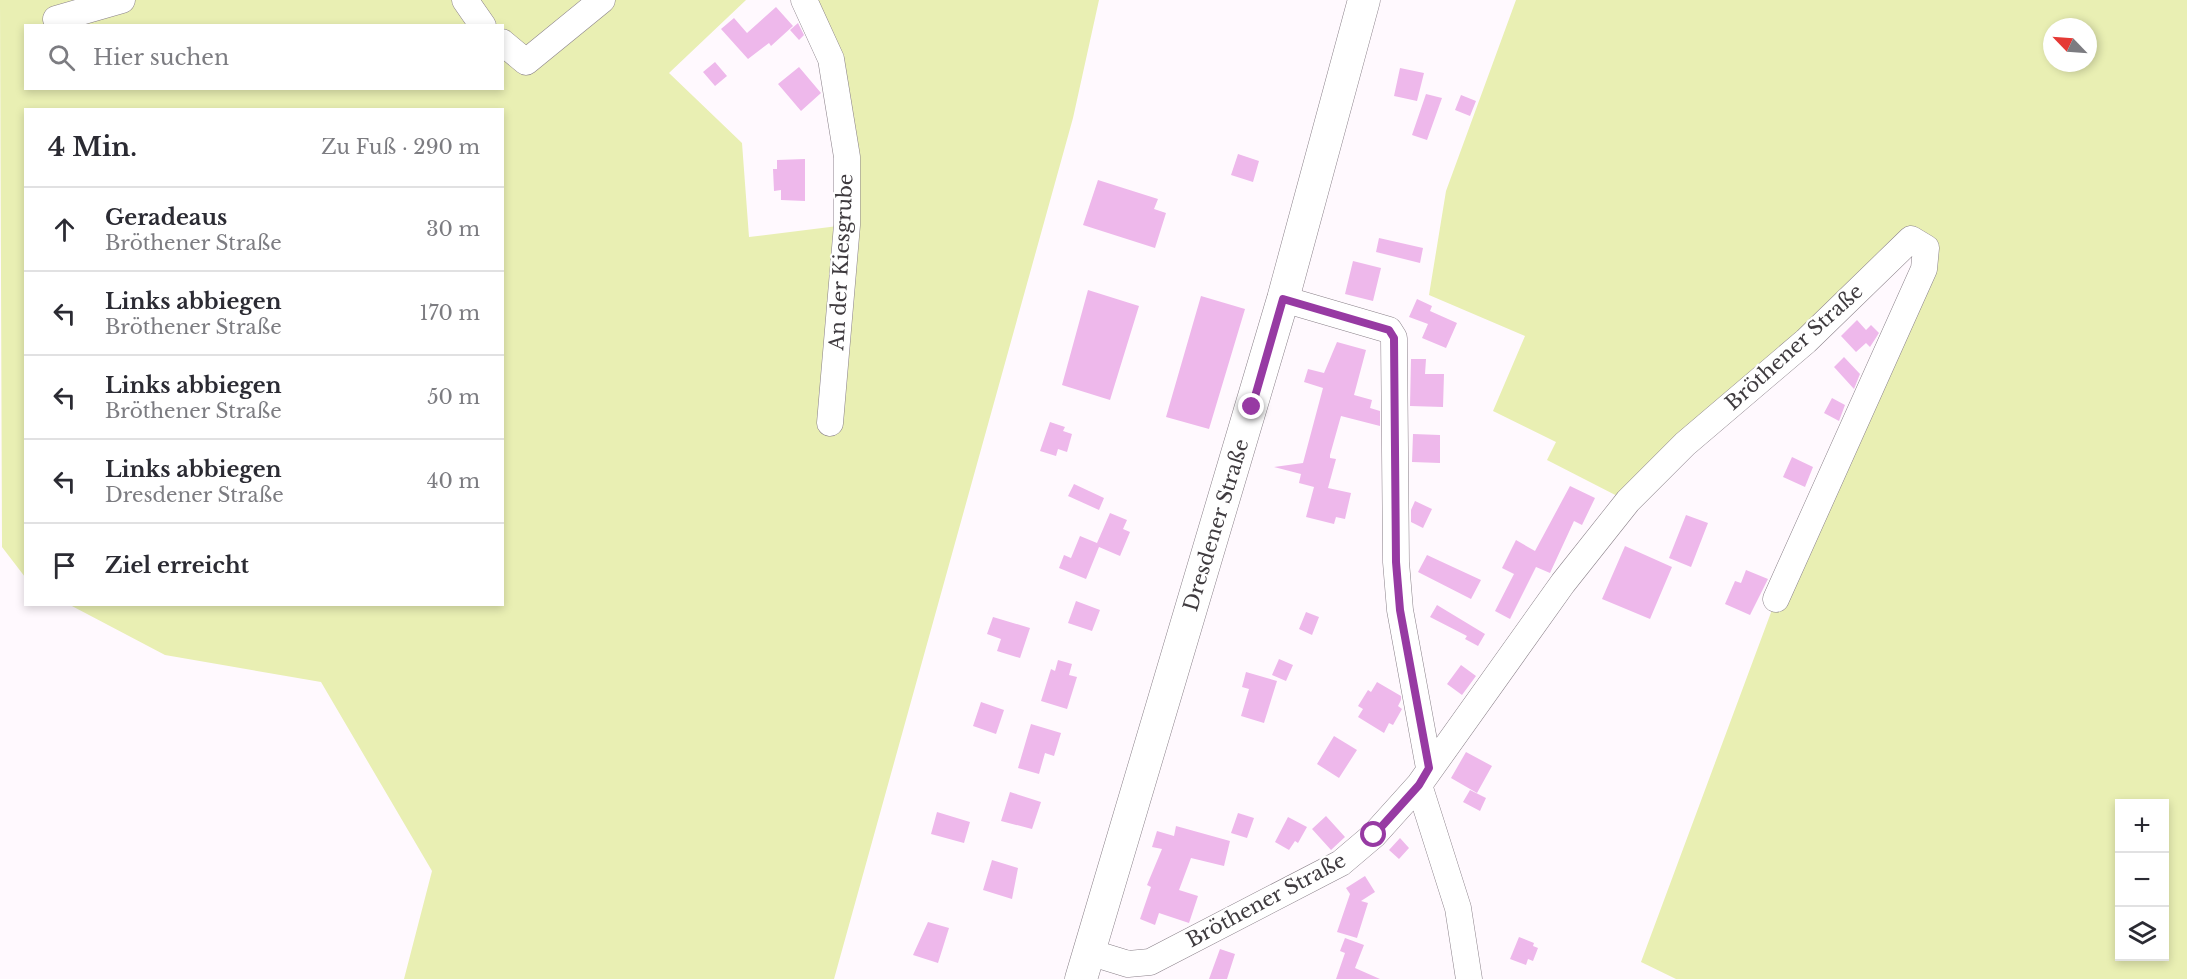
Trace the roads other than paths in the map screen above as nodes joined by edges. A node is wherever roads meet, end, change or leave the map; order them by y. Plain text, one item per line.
1 (122, 0) edge
2 (465, 0) edge
3 (602, 0) edge
4 (804, 0) edge
5 (1364, 0) edge
6 (63, 10) edge
7 (482, 24) edge
8 (504, 44) edge
9 (1283, 299) junction
10 (830, 423) dead end
11 (1776, 599) dead end
12 (1424, 776) junction
13 (1085, 966) edge
14 (1469, 979) edge

1 - 6 street
2 - 7 street
3 - 8 street
4 - 10 street, An der Kiesgrube
5 - 9 main road, Dresdener Straße
9 - 12 street
9 - 13 main road, Dresdener Straße
11 - 12 street, Bröthener Straße
12 - 13 street, Bröthener Straße
12 - 14 street

